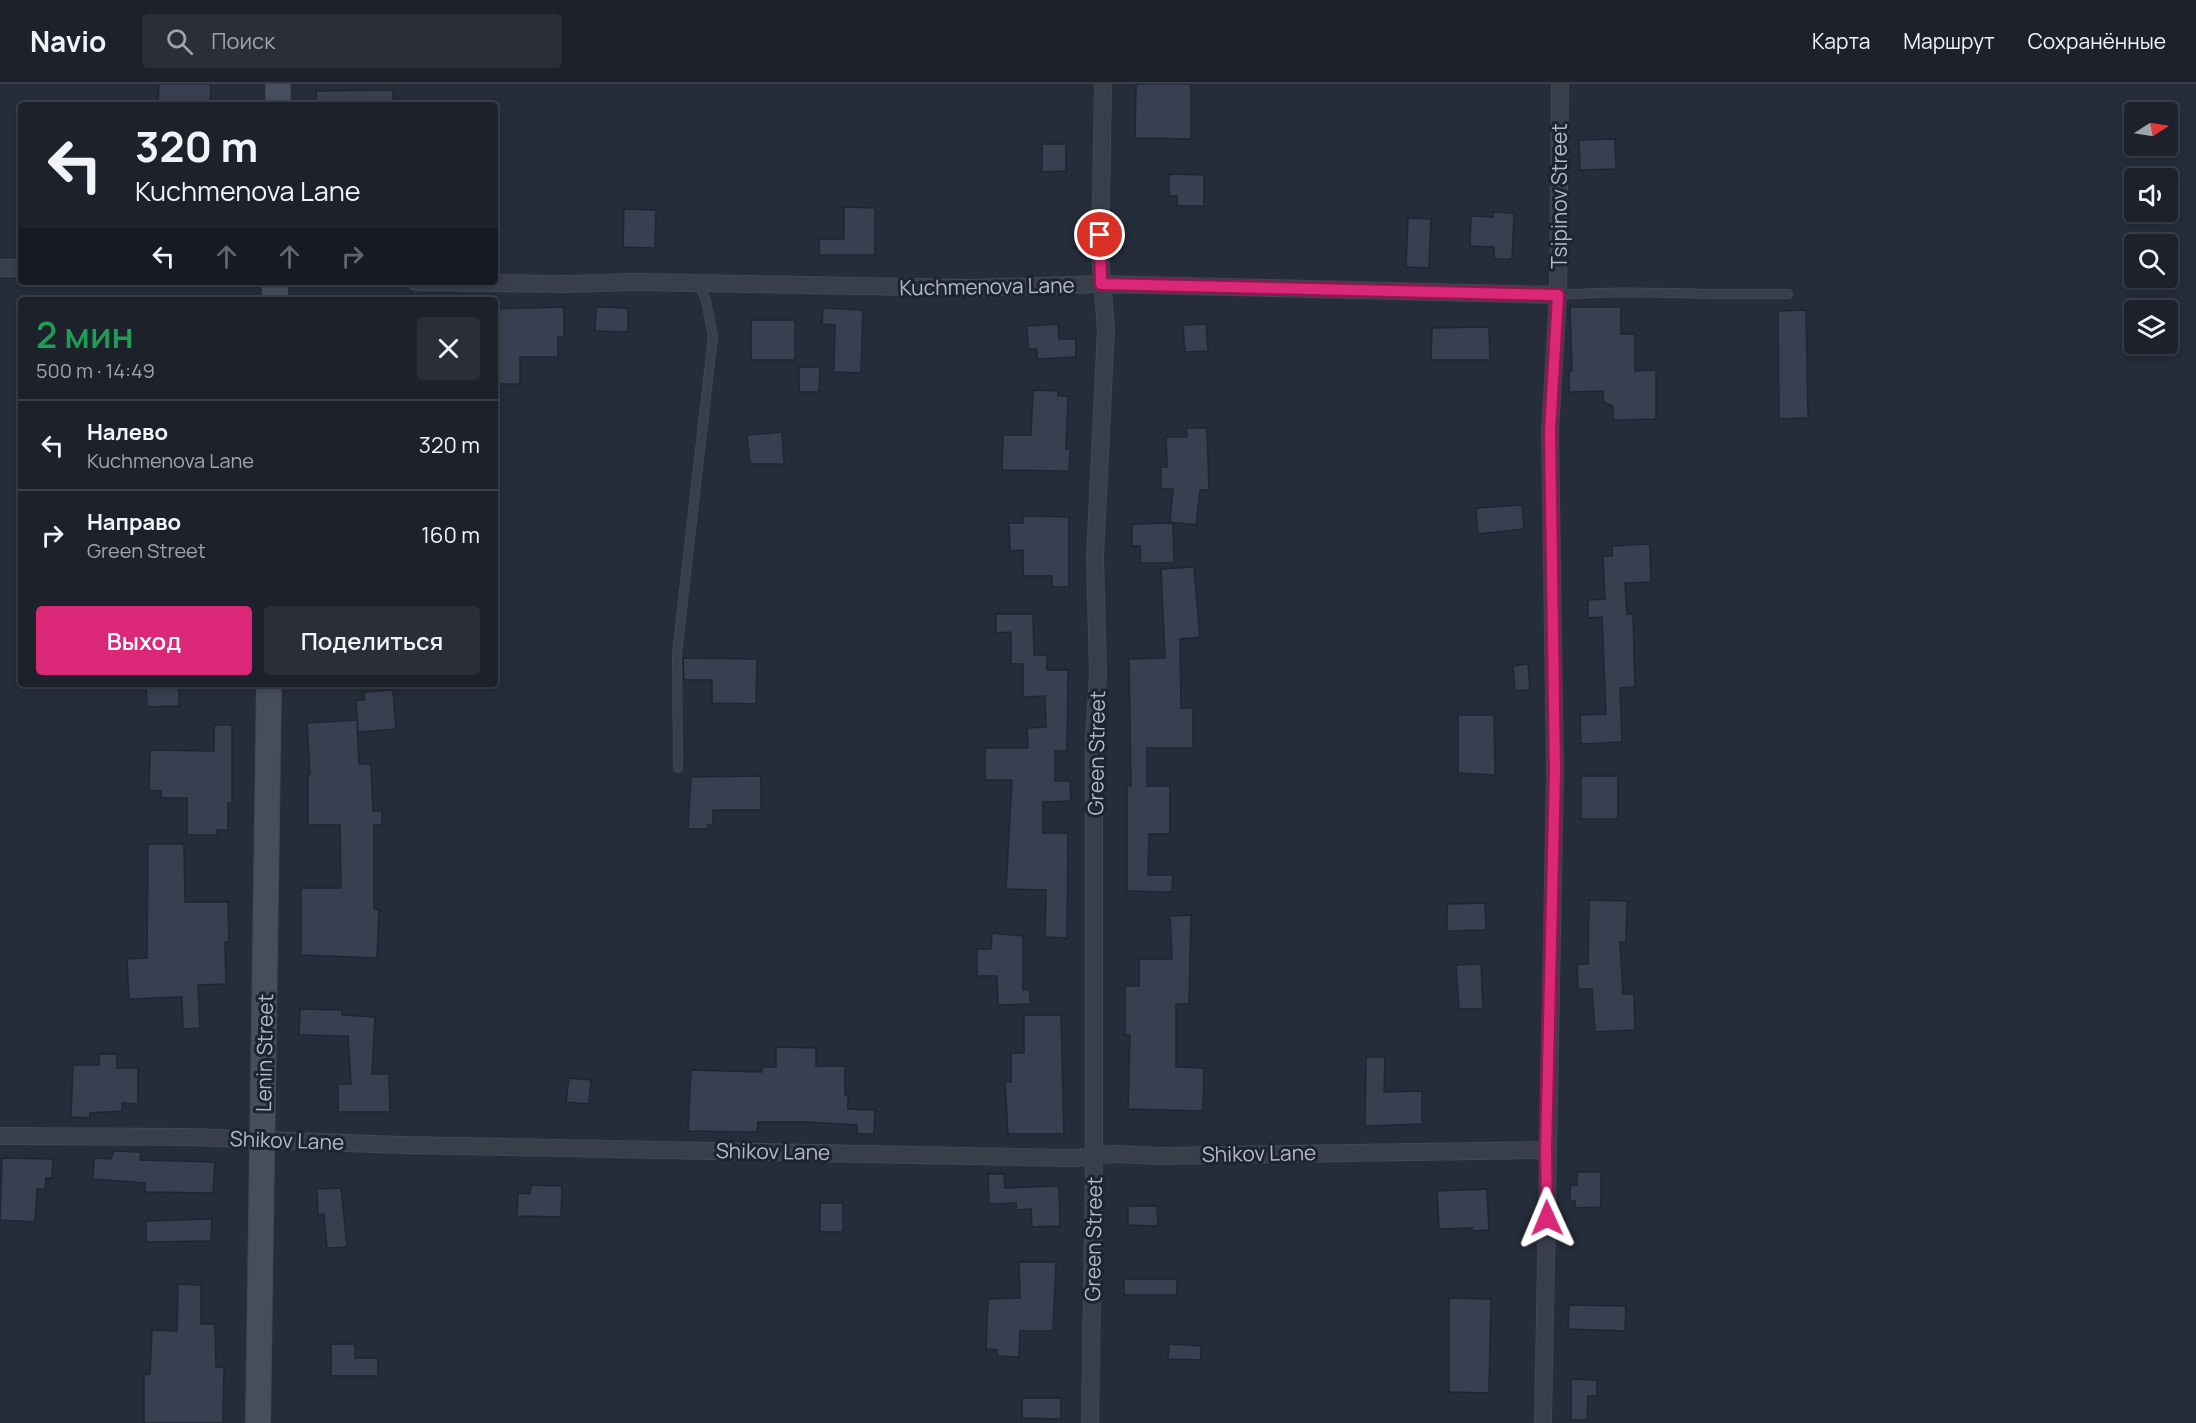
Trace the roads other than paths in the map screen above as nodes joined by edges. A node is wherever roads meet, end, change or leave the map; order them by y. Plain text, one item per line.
1 (278, 84) edge
2 (1103, 84) edge
3 (1560, 84) edge
4 (278, 102) edge
5 (0, 268) edge
6 (18, 268) edge
7 (498, 282) edge
8 (698, 283) junction
9 (1101, 284) junction
10 (1788, 294) dead end
11 (1558, 295) junction
12 (269, 687) edge
13 (678, 768) dead end
14 (0, 1136) edge
15 (262, 1139) junction
16 (1546, 1150) junction
17 (1094, 1156) junction
18 (258, 1423) edge
19 (1090, 1423) edge
20 (1543, 1423) edge

1 - 4 street
2 - 9 street, Green Street
3 - 11 street, Tsipinov Street
5 - 6 street
7 - 8 street, Kuchmenova Lane
8 - 9 street, Kuchmenova Lane
8 - 13 lane
9 - 11 street, Kuchmenova Lane
9 - 17 street, Green Street
10 - 11 lane
11 - 16 street, Tsipinov Street
12 - 15 street, Lenin Street
14 - 15 street, Shikov Lane
15 - 17 street, Shikov Lane
15 - 18 street, Lenin Street
16 - 17 street, Shikov Lane
16 - 20 street, Tsipinov Street
17 - 19 street, Green Street

